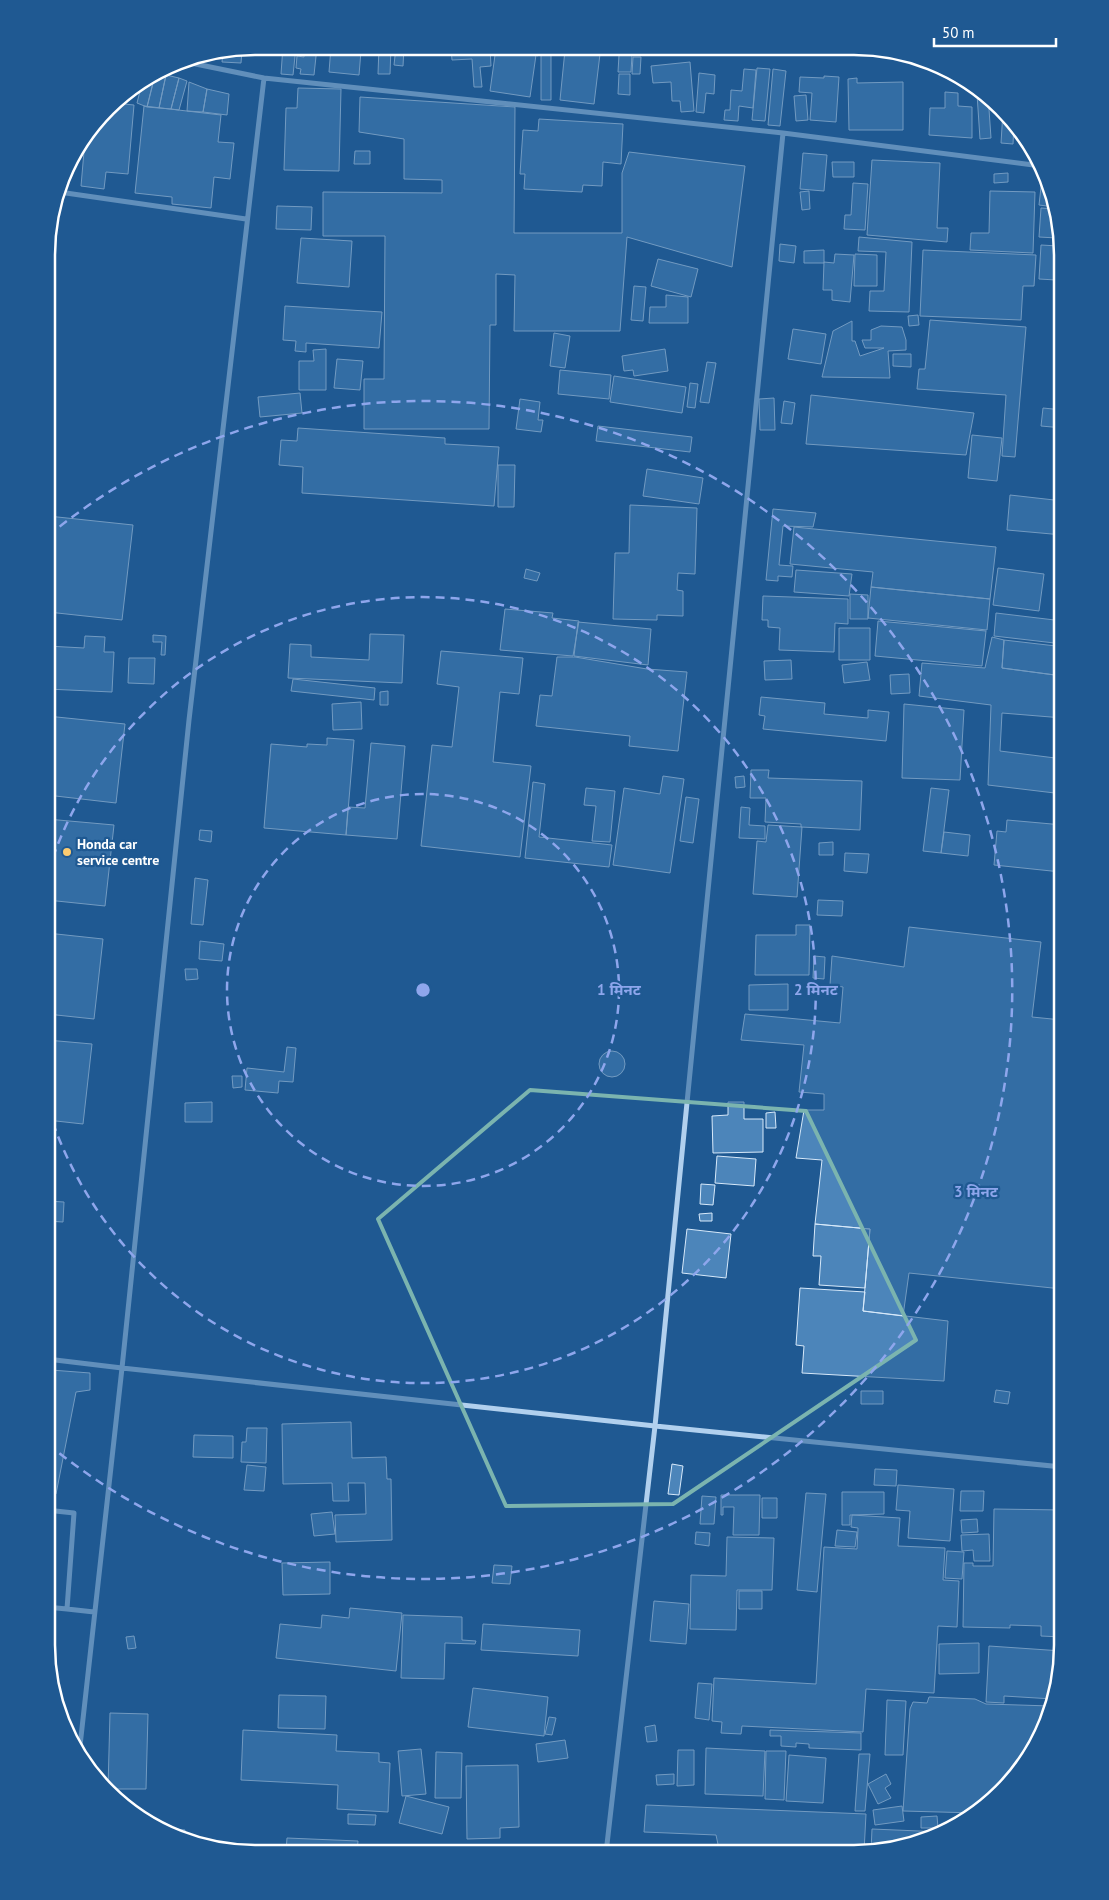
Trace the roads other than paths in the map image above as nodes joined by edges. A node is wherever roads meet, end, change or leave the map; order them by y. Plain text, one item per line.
1 (196, 64) edge
2 (264, 78) junction
3 (783, 133) junction
4 (1032, 165) edge
5 (65, 193) edge
6 (246, 219) junction
7 (55, 1360) edge
8 (122, 1368) junction
9 (655, 1426) junction
10 (1054, 1466) edge
11 (55, 1511) edge
12 (55, 1608) edge
13 (67, 1610) junction
14 (94, 1612) junction
15 (80, 1742) edge
16 (607, 1845) edge

1 - 2 street
2 - 3 street
2 - 6 street
3 - 4 street
3 - 9 street
5 - 6 street
6 - 8 street
7 - 8 street
8 - 9 street
8 - 14 street
9 - 10 street
9 - 16 street
11 - 13 street
12 - 13 street
13 - 14 street
14 - 15 street

